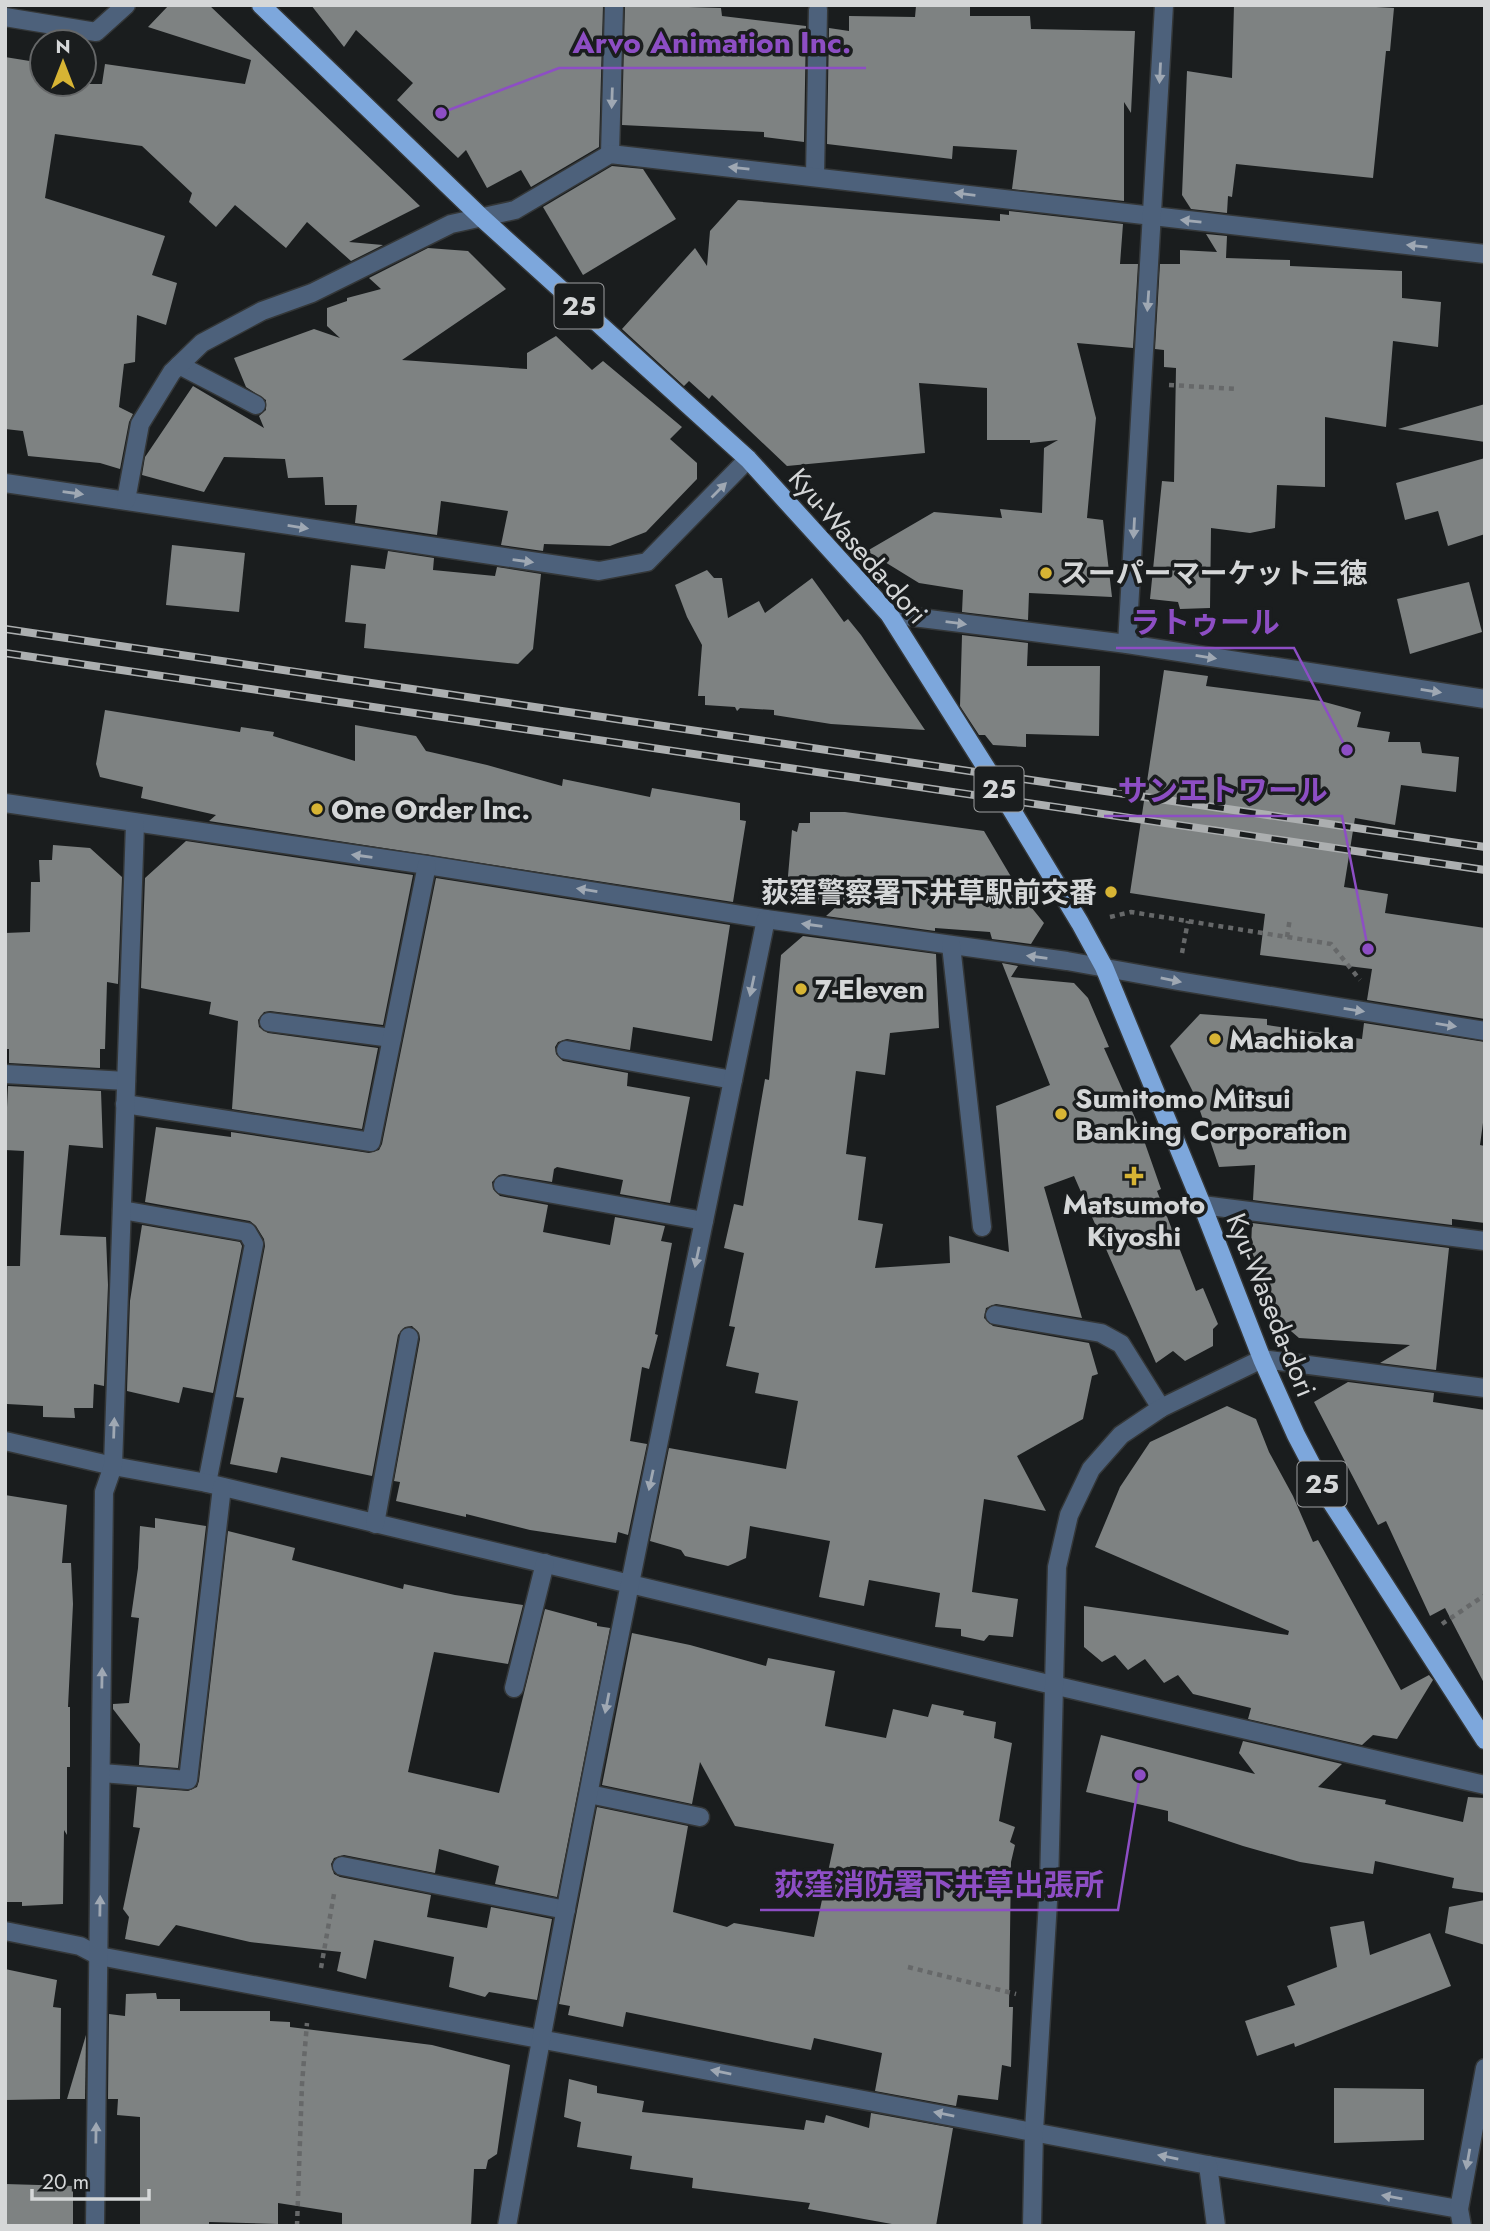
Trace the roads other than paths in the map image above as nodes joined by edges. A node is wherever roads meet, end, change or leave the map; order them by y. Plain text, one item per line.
1 (126, 5) edge
2 (614, 5) edge
3 (1164, 5) edge
4 (267, 7) edge
5 (818, 10) dead end
6 (5, 17) edge
7 (610, 154) junction
8 (815, 176) junction
9 (1153, 217) junction
10 (482, 218) junction
11 (1485, 254) edge
12 (179, 365) junction
13 (256, 405) dead end
14 (748, 459) junction
15 (5, 483) edge
16 (126, 500) junction
17 (889, 614) junction
18 (1127, 645) junction
19 (1485, 699) edge
20 (5, 803) edge
21 (135, 824) junction
22 (427, 865) junction
23 (766, 919) junction
24 (951, 945) junction
25 (1104, 967) junction
26 (270, 1023) dead end
27 (1485, 1031) edge
28 (392, 1038) junction
29 (566, 1051) dead end
30 (5, 1074) edge
31 (733, 1080) junction
32 (127, 1081) junction
33 (125, 1104) junction
34 (503, 1185) dead end
35 (1202, 1205) junction
36 (122, 1210) junction
37 (704, 1221) junction
38 (982, 1227) dead end
39 (1485, 1241) edge
40 (995, 1315) dead end
41 (409, 1337) dead end
42 (1262, 1359) junction
43 (1485, 1388) edge
44 (1161, 1408) junction
45 (5, 1441) edge
46 (113, 1466) junction
47 (214, 1485) junction
48 (375, 1524) junction
49 (545, 1563) junction
50 (630, 1584) junction
51 (1053, 1685) junction
52 (514, 1688) dead end
53 (1485, 1740) edge
54 (102, 1773) junction
55 (1485, 1785) edge
56 (589, 1794) junction
57 (700, 1817) dead end
58 (342, 1866) road end
59 (566, 1910) junction
60 (5, 1931) edge
61 (99, 1956) junction
62 (540, 2038) junction
63 (1485, 2068) edge
64 (1034, 2131) junction
65 (1208, 2165) junction
66 (1460, 2218) edge
67 (94, 2226) edge
68 (507, 2226) edge
69 (1032, 2226) edge
70 (1216, 2226) edge

1 - 6 street
2 -> 7 street
3 -> 9 street
4 - 10 main road, Kyu-Waseda-dori / 25
5 - 8 street
8 -> 7 street
7 - 10 street
9 -> 8 street
11 -> 9 street
9 -> 18 street
10 - 12 street
10 - 14 main road, Kyu-Waseda-dori / 25
12 - 13 street
12 - 16 street
16 -> 14 street
14 - 17 main road, Kyu-Waseda-dori / 25
15 -> 16 street
17 -> 18 street
17 - 25 main road, Kyu-Waseda-dori / 25
18 -> 19 street
20 - 21 street
22 -> 21 street
21 - 32 street
23 -> 22 street
22 - 28 street
24 -> 23 street
23 -> 31 street
25 -> 24 street
24 - 38 street
25 -> 27 street
25 - 35 main road, Kyu-Waseda-dori / 25
26 - 28 street
28 - 33 street
29 - 31 street
30 - 32 street
31 - 37 street
32 - 33 street
33 - 36 street
34 - 37 street
35 - 39 street
35 - 42 main road, Kyu-Waseda-dori / 25
46 -> 36 street
36 - 47 street
37 -> 50 street
40 - 44 street
41 - 48 street
42 - 43 street
42 - 44 street
42 - 53 main road, Kyu-Waseda-dori / 25
44 - 51 street
45 - 46 street
46 - 47 street
54 -> 46 street
47 - 48 street
47 - 54 street
48 - 49 street
49 - 50 street
49 - 52 street
50 - 51 street
50 -> 56 street
51 - 55 street
51 - 64 street
61 -> 54 street
56 - 57 street
56 - 59 street
58 - 59 street
59 - 62 street
60 - 61 street
61 - 62 street
67 -> 61 street
64 -> 62 street
62 - 68 street
63 -> 66 street
65 -> 64 street
64 - 69 street
66 -> 65 street
65 - 70 street

